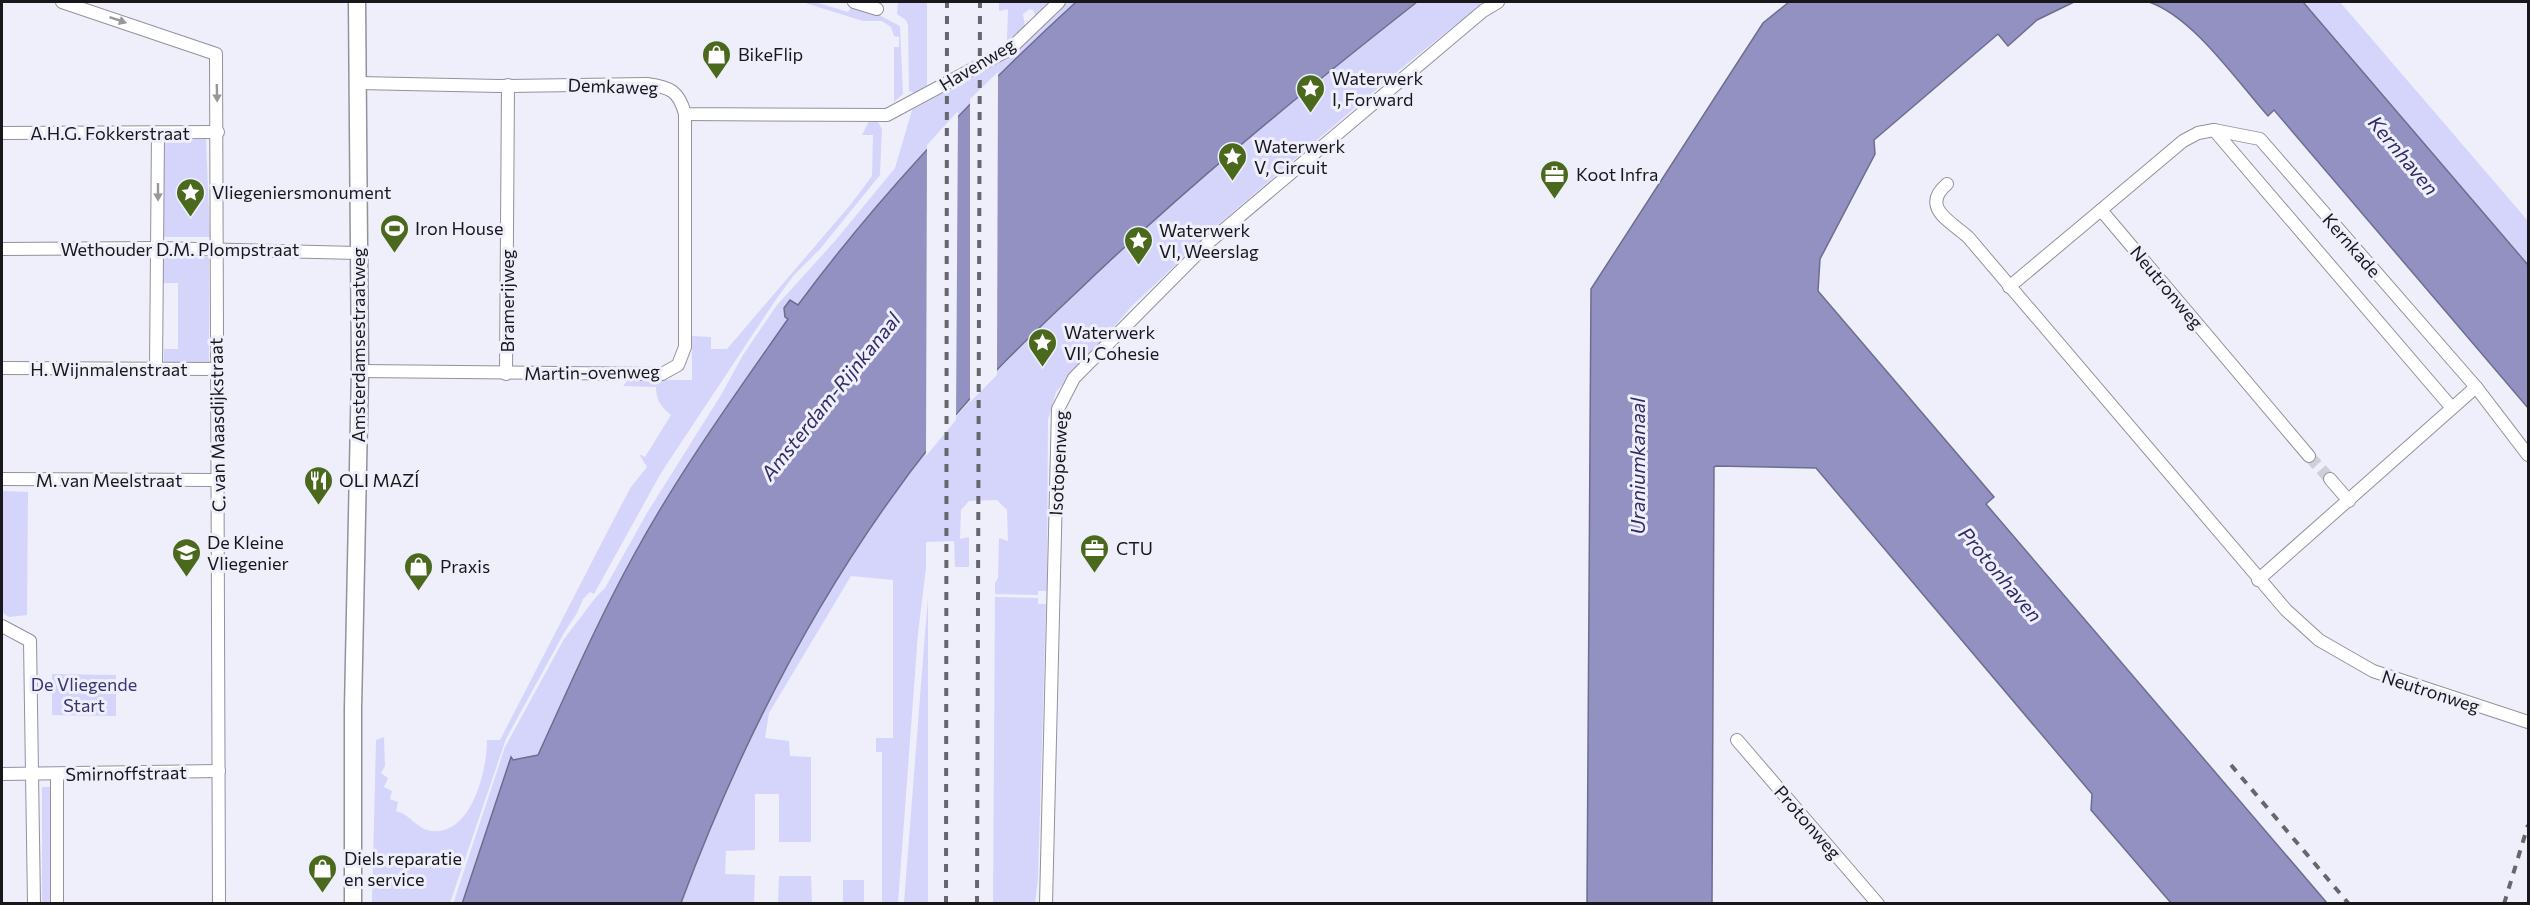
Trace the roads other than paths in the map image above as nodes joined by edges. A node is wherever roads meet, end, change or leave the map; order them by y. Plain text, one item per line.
1 (62, 2) edge
2 (357, 2) edge
3 (854, 2) edge
4 (1059, 2) edge
5 (1498, 2) edge
6 (877, 9) dead end
7 (359, 82) junction
8 (507, 85) junction
9 (685, 114) junction
10 (2214, 130) junction
11 (218, 132) junction
12 (2, 133) edge
13 (158, 133) junction
14 (1947, 183) dead end
15 (2101, 210) junction
16 (158, 248) junction
17 (2, 249) edge
18 (216, 249) junction
19 (358, 253) junction
20 (2009, 287) junction
21 (2, 368) edge
22 (217, 369) junction
23 (156, 370) junction
24 (360, 371) junction
25 (506, 374) junction
26 (2476, 387) junction
27 (2452, 408) junction
28 (2529, 455) edge
29 (2309, 456) tunnel mouth
30 (2, 479) edge
31 (2330, 479) tunnel mouth
32 (217, 480) junction
33 (2349, 501) junction
34 (2258, 580) junction
35 (2, 626) edge
36 (2529, 722) edge
37 (1737, 740) dead end
38 (219, 771) junction
39 (2, 774) edge
40 (33, 774) junction
41 (57, 774) junction
42 (34, 903) edge
43 (57, 903) edge
44 (219, 903) edge
45 (353, 903) edge
46 (1046, 903) edge
47 (1878, 903) edge

1 -> 11 street, C. van Maasdijkstraat
2 - 7 main road, Amsterdamsestraatweg
3 - 6 street
4 - 9 street, Havenweg
5 - 46 street, Isotopenweg
7 - 8 street, Demkaweg
7 - 19 main road, Amsterdamsestraatweg
8 - 9 street, Demkaweg
8 - 25 street, Bramerijweg
9 - 25 street, Martin-ovenweg
10 - 15 street, Kernkade
10 - 26 street, Kernkade
10 - 27 street, Kernkade
11 - 13 street, A.H.G. Fokkerstraat
11 - 18 street, C. van Maasdijkstraat
12 - 13 street, A.H.G. Fokkerstraat
13 -> 16 street
14 - 20 street, Neutronweg
15 - 20 street
15 - 29 street, Neutronweg
16 - 17 street, Wethouder D.M. Plompstraat
16 - 18 street, Wethouder D.M. Plompstraat
16 - 23 street
18 - 19 street, Wethouder D.M. Plompstraat
18 - 22 street, C. van Maasdijkstraat
19 - 24 main road, Amsterdamsestraatweg
20 - 34 street, Neutronweg
21 - 23 street, H. Wijnmalenstraat
22 - 23 street, H. Wijnmalenstraat
22 - 32 street, C. van Maasdijkstraat
24 - 25 street, Martin-ovenweg
24 - 45 main road, Amsterdamsestraatweg
26 - 27 street
26 - 28 street, Kernkade
27 - 33 street
30 - 32 street, M. van Meelstraat
31 - 33 street
32 - 38 street, C. van Maasdijkstraat
33 - 34 street
34 - 36 street, Neutronweg
35 - 40 street
37 - 47 street, Protonweg
38 - 41 street, Smirnoffstraat
38 - 44 street, C. van Maasdijkstraat
39 - 40 street, Smirnoffstraat
40 - 41 street, Smirnoffstraat
40 - 42 street
41 - 43 street

